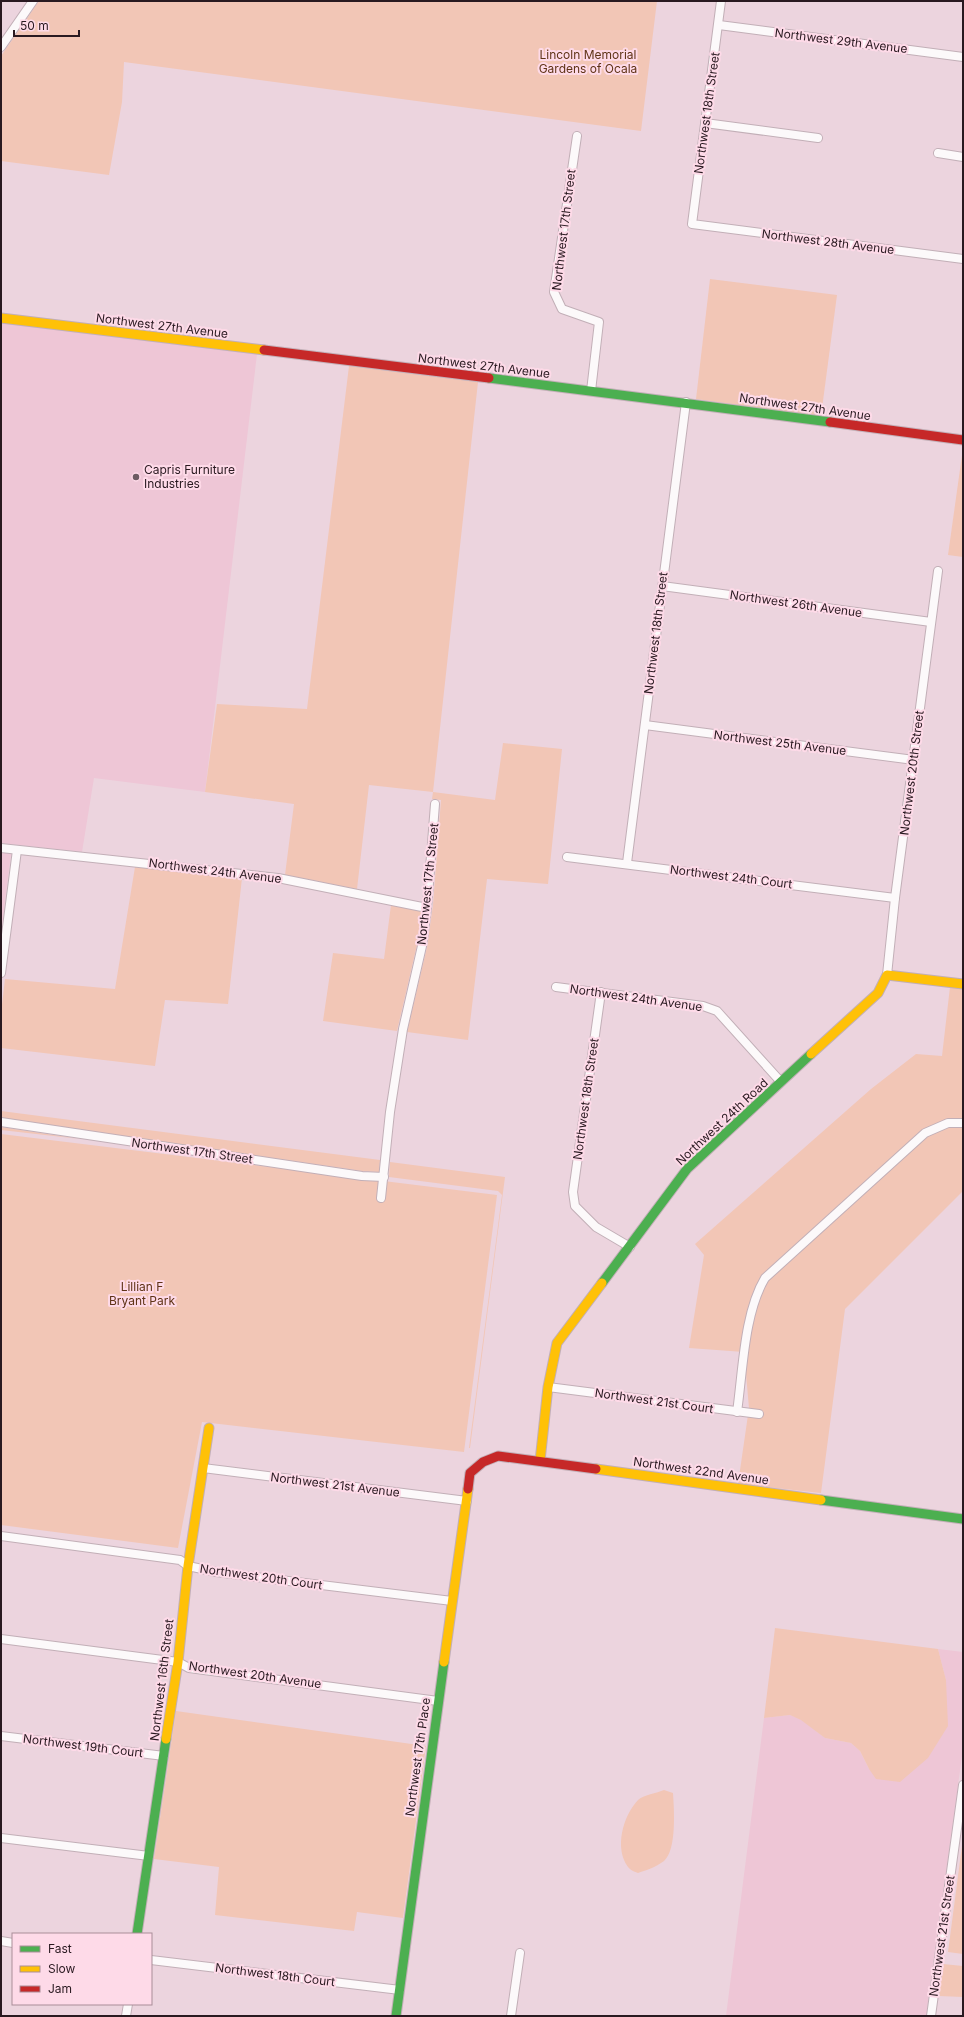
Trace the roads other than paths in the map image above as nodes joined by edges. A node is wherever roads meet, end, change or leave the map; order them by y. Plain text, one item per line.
1 (33, 1) edge
2 (721, 1) edge
3 (719, 25) junction
4 (1, 47) edge
5 (963, 58) edge
6 (705, 123) junction
7 (577, 136) dead end
8 (818, 138) dead end
9 (938, 154) dead end
10 (963, 157) edge
11 (692, 224) joint
12 (963, 259) edge
13 (1, 318) edge
14 (591, 391) junction
15 (686, 402) junction
16 (963, 440) edge
17 (938, 571) dead end
18 (662, 586) junction
19 (931, 622) junction
20 (645, 725) junction
21 (914, 760) junction
22 (435, 804) dead end
23 (1, 848) edge
24 (17, 850) junction
25 (567, 857) dead end
26 (627, 863) junction
27 (895, 898) junction
28 (427, 908) junction
29 (1, 973) edge
30 (888, 975) junction
31 (963, 984) edge
32 (556, 987) dead end
33 (601, 992) junction
34 (781, 1082) junction
35 (1, 1122) edge
36 (963, 1123) edge
37 (384, 1177) junction
38 (381, 1198) dead end
39 (630, 1246) junction
40 (548, 1386) junction
41 (738, 1412) junction
42 (759, 1414) dead end
43 (209, 1428) dead end
44 (540, 1461) junction
45 (203, 1468) junction
46 (466, 1502) junction
47 (963, 1519) edge
48 (1, 1536) edge
49 (188, 1566) junction
50 (452, 1601) junction
51 (1, 1638) edge
52 (178, 1662) junction
53 (438, 1701) junction
54 (1, 1736) edge
55 (164, 1756) junction
56 (963, 1785) edge
57 (1, 1838) edge
58 (149, 1856) junction
59 (137, 1933) edge
60 (1, 1941) edge
61 (12, 1943) edge
62 (520, 1953) dead end
63 (152, 1960) edge
64 (400, 1990) junction
65 (128, 2005) edge
66 (126, 2016) edge
67 (396, 2016) edge
68 (511, 2016) edge
69 (931, 2016) edge

1 - 4 street
2 - 3 street, Northwest 18th Street
3 - 5 street, Northwest 29th Avenue
3 - 6 street, Northwest 18th Street
6 - 8 street
6 - 11 street, Northwest 18th Street
7 - 14 street, Northwest 17th Street
9 - 10 street
11 - 12 street, Northwest 28th Avenue
13 - 14 street, Northwest 27th Avenue
14 - 15 street, Northwest 27th Avenue
15 - 16 street, Northwest 27th Avenue
15 - 18 street, Northwest 18th Street
17 - 19 street, Northwest 20th Street
18 - 19 street, Northwest 26th Avenue
18 - 20 street, Northwest 18th Street
19 - 21 street, Northwest 20th Street
20 - 21 street, Northwest 25th Avenue
20 - 26 street, Northwest 18th Street
21 - 27 street, Northwest 20th Street
22 - 28 street, Northwest 17th Street
23 - 24 street, Northwest 24th Avenue
24 - 28 street, Northwest 24th Avenue
24 - 29 street
25 - 26 street, Northwest 24th Court
26 - 27 street, Northwest 24th Court
27 - 30 street, Northwest 20th Street
28 - 37 street, Northwest 17th Street
30 - 31 street
30 - 34 street, Northwest 24th Road
32 - 33 street, Northwest 24th Avenue
33 - 34 street, Northwest 24th Avenue
33 - 39 street, Northwest 18th Street
34 - 39 street, Northwest 24th Road
35 - 37 street, Northwest 17th Street
36 - 41 street
37 - 38 street, Northwest 17th Street
39 - 40 street, Northwest 24th Road
40 - 41 street, Northwest 21st Court
40 - 44 street, Northwest 24th Road
41 - 42 street, Northwest 21st Court
43 - 45 street, Northwest 16th Street
44 - 46 street, Northwest 22nd Avenue
44 - 47 street, Northwest 22nd Avenue
45 - 46 street, Northwest 21st Avenue
45 - 49 street, Northwest 16th Street
46 - 50 street, Northwest 17th Place
48 - 49 street, Northwest 20th Court
49 - 50 street, Northwest 20th Court
49 - 52 street, Northwest 16th Street
50 - 53 street, Northwest 17th Place
51 - 52 street, Northwest 20th Avenue
52 - 53 street, Northwest 20th Avenue
52 - 55 street, Northwest 16th Street
53 - 64 street, Northwest 17th Place
54 - 55 street, Northwest 19th Court
55 - 58 street, Northwest 16th Street
56 - 69 street, Northwest 21st Street
57 - 58 street
58 - 59 street, Northwest 16th Street
60 - 61 street
62 - 68 street
63 - 64 street, Northwest 18th Court
64 - 67 street, Northwest 17th Place
65 - 66 street

